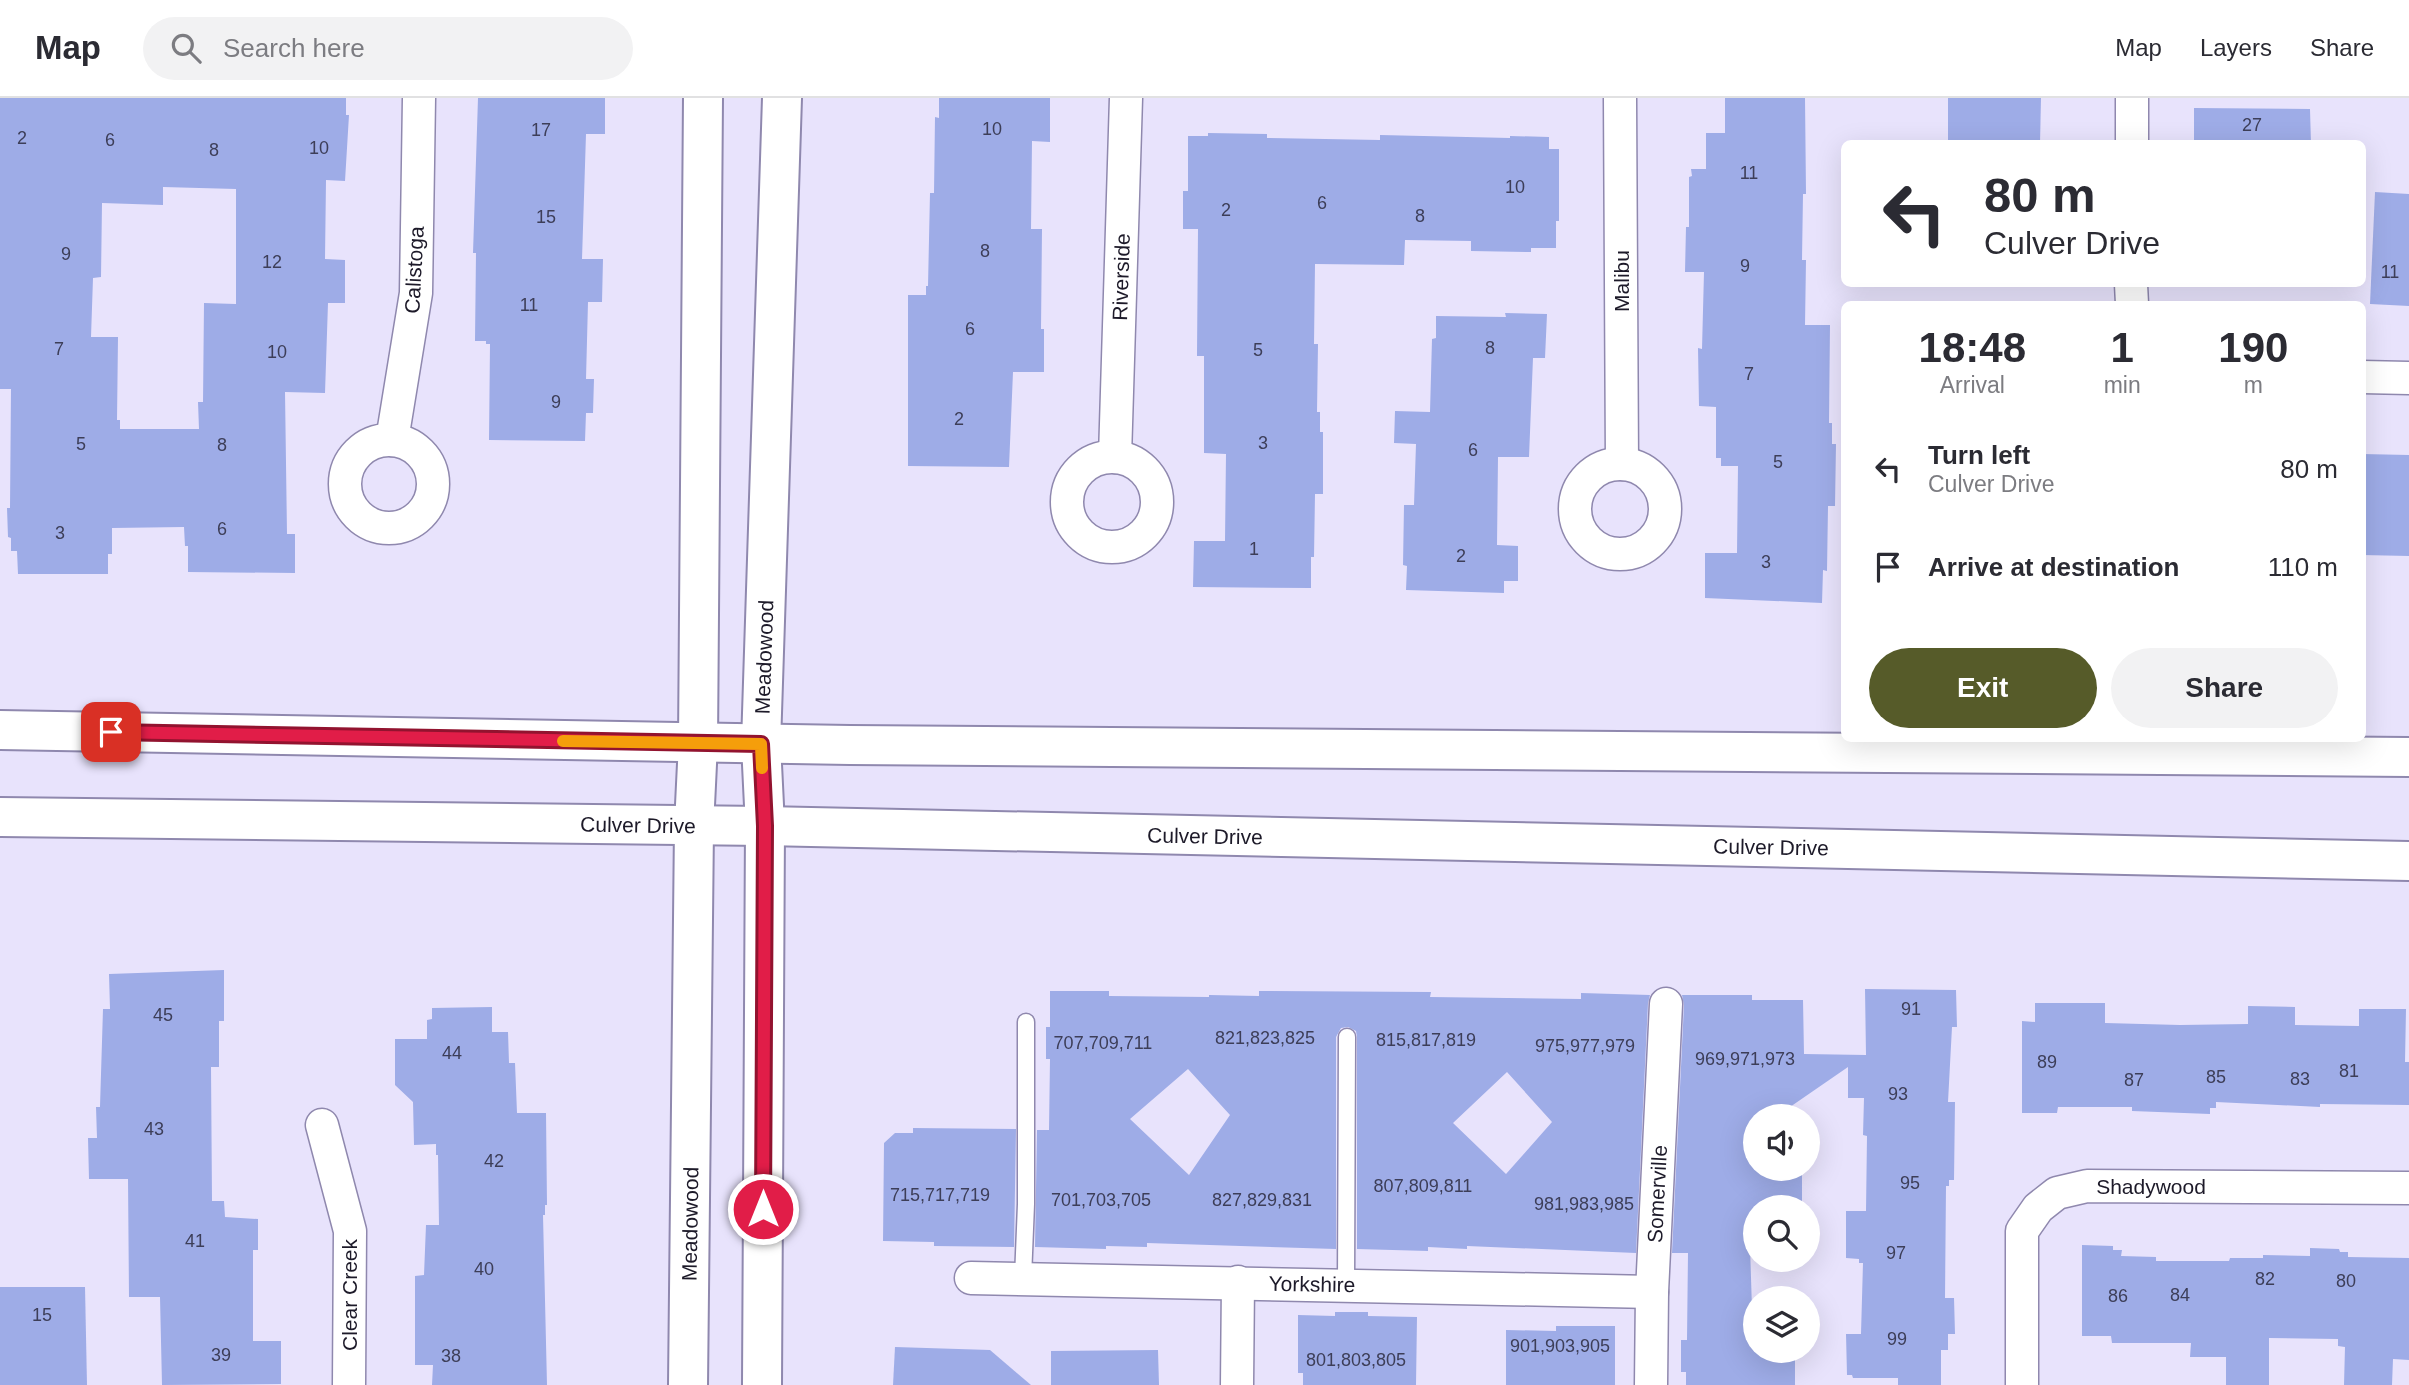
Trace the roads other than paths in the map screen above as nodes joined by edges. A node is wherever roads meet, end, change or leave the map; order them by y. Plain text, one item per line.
1 (419, 98) edge
2 (703, 98) edge
3 (782, 98) edge
4 (1126, 98) edge
5 (1620, 98) edge
6 (2133, 98) edge
7 (2132, 140) edge
8 (2366, 377) edge
9 (2409, 378) edge
10 (392, 440) dead end
11 (1115, 457) dead end
12 (1622, 464) dead end
13 (0, 730) edge
14 (698, 743) junction
15 (761, 744) junction
16 (2409, 757) edge
17 (0, 817) edge
18 (694, 826) junction
19 (765, 826) junction
20 (2409, 861) edge
21 (1666, 1004) dead end
22 (1026, 1023) dead end
23 (1347, 1037) dead end
24 (322, 1125) dead end
25 (2409, 1188) edge
26 (971, 1278) dead end
27 (1023, 1279) junction
28 (1238, 1282) junction
29 (1346, 1285) junction
30 (1652, 1292) junction
31 (349, 1385) edge
32 (688, 1385) edge
33 (762, 1385) edge
34 (1237, 1385) edge
35 (1651, 1385) edge
36 (2022, 1385) edge

1 - 10 street, Calistoga
2 - 14 main road, Meadowood
3 - 15 main road, Meadowood
4 - 11 street, Riverside
5 - 12 street, Malibu
6 - 7 street
8 - 9 street
13 - 14 main road
14 - 15 main road
14 - 18 main road, Meadowood
15 - 16 main road
15 - 19 main road, Meadowood
17 - 18 main road, Culver Drive
18 - 19 main road, Culver Drive
18 - 32 main road, Meadowood
19 - 20 main road, Culver Drive
19 - 33 main road, Meadowood
21 - 30 street, Somerville
22 - 27 lane
23 - 29 lane
24 - 31 street, Clear Creek
25 - 36 street, Shadywood
26 - 27 street, Yorkshire
27 - 28 street, Yorkshire
28 - 29 street, Yorkshire
28 - 34 street
29 - 30 street, Yorkshire
30 - 35 street, Somerville

